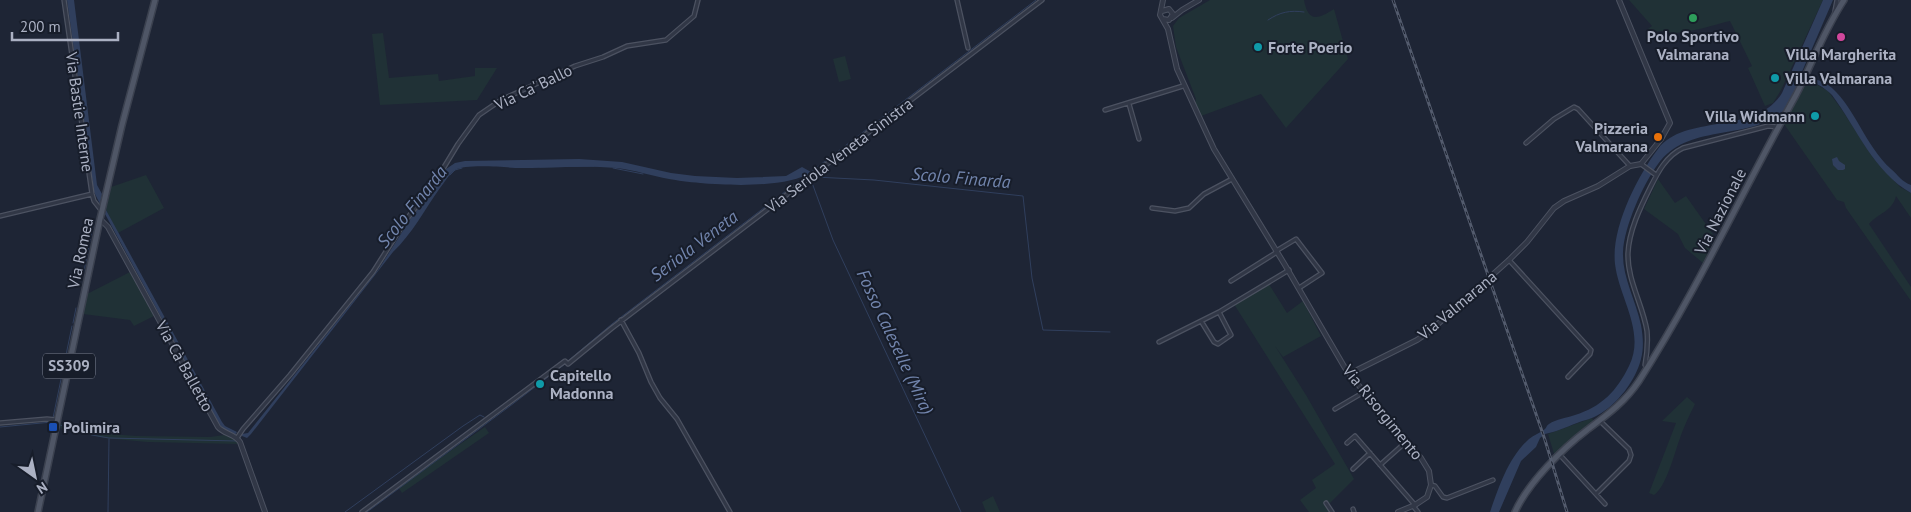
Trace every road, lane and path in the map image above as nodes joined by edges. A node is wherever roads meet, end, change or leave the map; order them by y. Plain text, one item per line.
1 (64, 0) edge
2 (155, 0) edge
3 (698, 0) edge
4 (957, 0) edge
5 (1042, 0) edge
6 (1199, 0) edge
7 (1619, 0) edge
8 (1841, 1) edge
9 (1170, 9) junction
10 (1182, 10) junction
11 (1162, 11) junction
12 (1171, 19) junction
13 (1163, 20) junction
14 (1168, 29) junction
15 (968, 48) dead end
16 (1183, 86) junction
17 (1129, 104) junction
18 (1105, 110) dead end
19 (1778, 127) junction
20 (1139, 139) dead end
21 (1526, 143) dead end
22 (1641, 164) junction
23 (1630, 166) junction
24 (1656, 175) junction
25 (1232, 179) junction
26 (92, 194) junction
27 (1152, 208) dead end
28 (102, 211) junction
29 (0, 216) edge
30 (100, 219) junction
31 (1277, 252) junction
32 (1509, 260) junction
33 (1289, 270) junction
34 (1231, 281) dead end
35 (1299, 288) junction
36 (1219, 312) junction
37 (622, 320) junction
38 (1202, 321) junction
39 (1160, 342) dead end
40 (1647, 367) junction
41 (1350, 374) junction
42 (1568, 377) dead end
43 (1364, 392) junction
44 (1335, 409) dead end
45 (57, 420) junction
46 (1600, 421) junction
47 (0, 422) edge
48 (237, 438) junction
49 (1407, 441) junction
50 (1347, 443) dead end
51 (1370, 453) junction
52 (1560, 455) junction
53 (1380, 465) junction
54 (1353, 469) dead end
55 (1493, 480) dead end
56 (1431, 485) junction
57 (1596, 494) junction
58 (1326, 503) dead end
59 (1605, 504) dead end
60 (1414, 505) junction
61 (38, 512) edge
62 (264, 512) edge
63 (362, 512) edge
64 (730, 512) edge
65 (1332, 512) edge
66 (1398, 512) edge
67 (1418, 512) edge
68 (1515, 512) edge

1 - 26 street, Via Bastie Interne
2 - 28 main road, Via Romea / SS309
3 - 48 street, Via Ca' Ballo
4 - 15 street
5 - 37 street, Via Seriola Veneta Sinistra
6 - 10 street
7 - 22 street
8 - 19 main road, Via Nazionale
9 - 10 street
9 - 11 street
9 - 11 street
9 - 12 street, Via Risorgimento
10 - 12 street
11 - 13 street, Via Risorgimento
12 - 13 street
12 - 14 street, Via Risorgimento
13 - 14 street, Via Risorgimento
14 - 16 street, Via Risorgimento
16 - 17 street
16 - 25 street, Via Risorgimento
17 - 18 street
17 - 20 street
19 - 24 street
19 - 40 main road, Via Nazionale
21 - 23 street
22 - 23 street, Via Valmarana
22 - 24 street
23 - 32 street, Via Valmarana
24 - 40 street
25 - 27 street
25 - 31 street, Via Risorgimento
26 - 28 street, Via Bastie Interne
26 - 29 street, Via Bastie Interne
28 - 30 main road, Via Romea / SS309
30 - 45 main road, Via Romea / SS309
30 - 48 street, Via Cà Balletto
31 - 33 street, Via Risorgimento
31 - 34 street
31 - 35 street
32 - 41 street, Via Valmarana
32 - 42 street, Via Valmarana
33 - 35 street, Via Risorgimento
33 - 36 street
35 - 41 street, Via Risorgimento
36 - 38 street
36 - 38 street
37 - 63 street, Via Seriola Veneta Sinistra
37 - 64 street
38 - 39 street
40 - 46 main road, Via Nazionale
41 - 43 street, Via Risorgimento
43 - 44 street
43 - 49 street, Via Risorgimento
45 - 47 street
45 - 61 main road, Via Romea / SS309
46 - 52 main road, Via Nazionale
46 - 57 street
48 - 62 street
49 - 53 street
49 - 56 street, Via Risorgimento
50 - 51 street
51 - 53 street
51 - 54 street
52 - 57 street
52 - 68 main road, Via Nazionale
53 - 60 street
55 - 56 street
56 - 60 street
57 - 59 street
58 - 65 street
60 - 66 street
60 - 67 street

